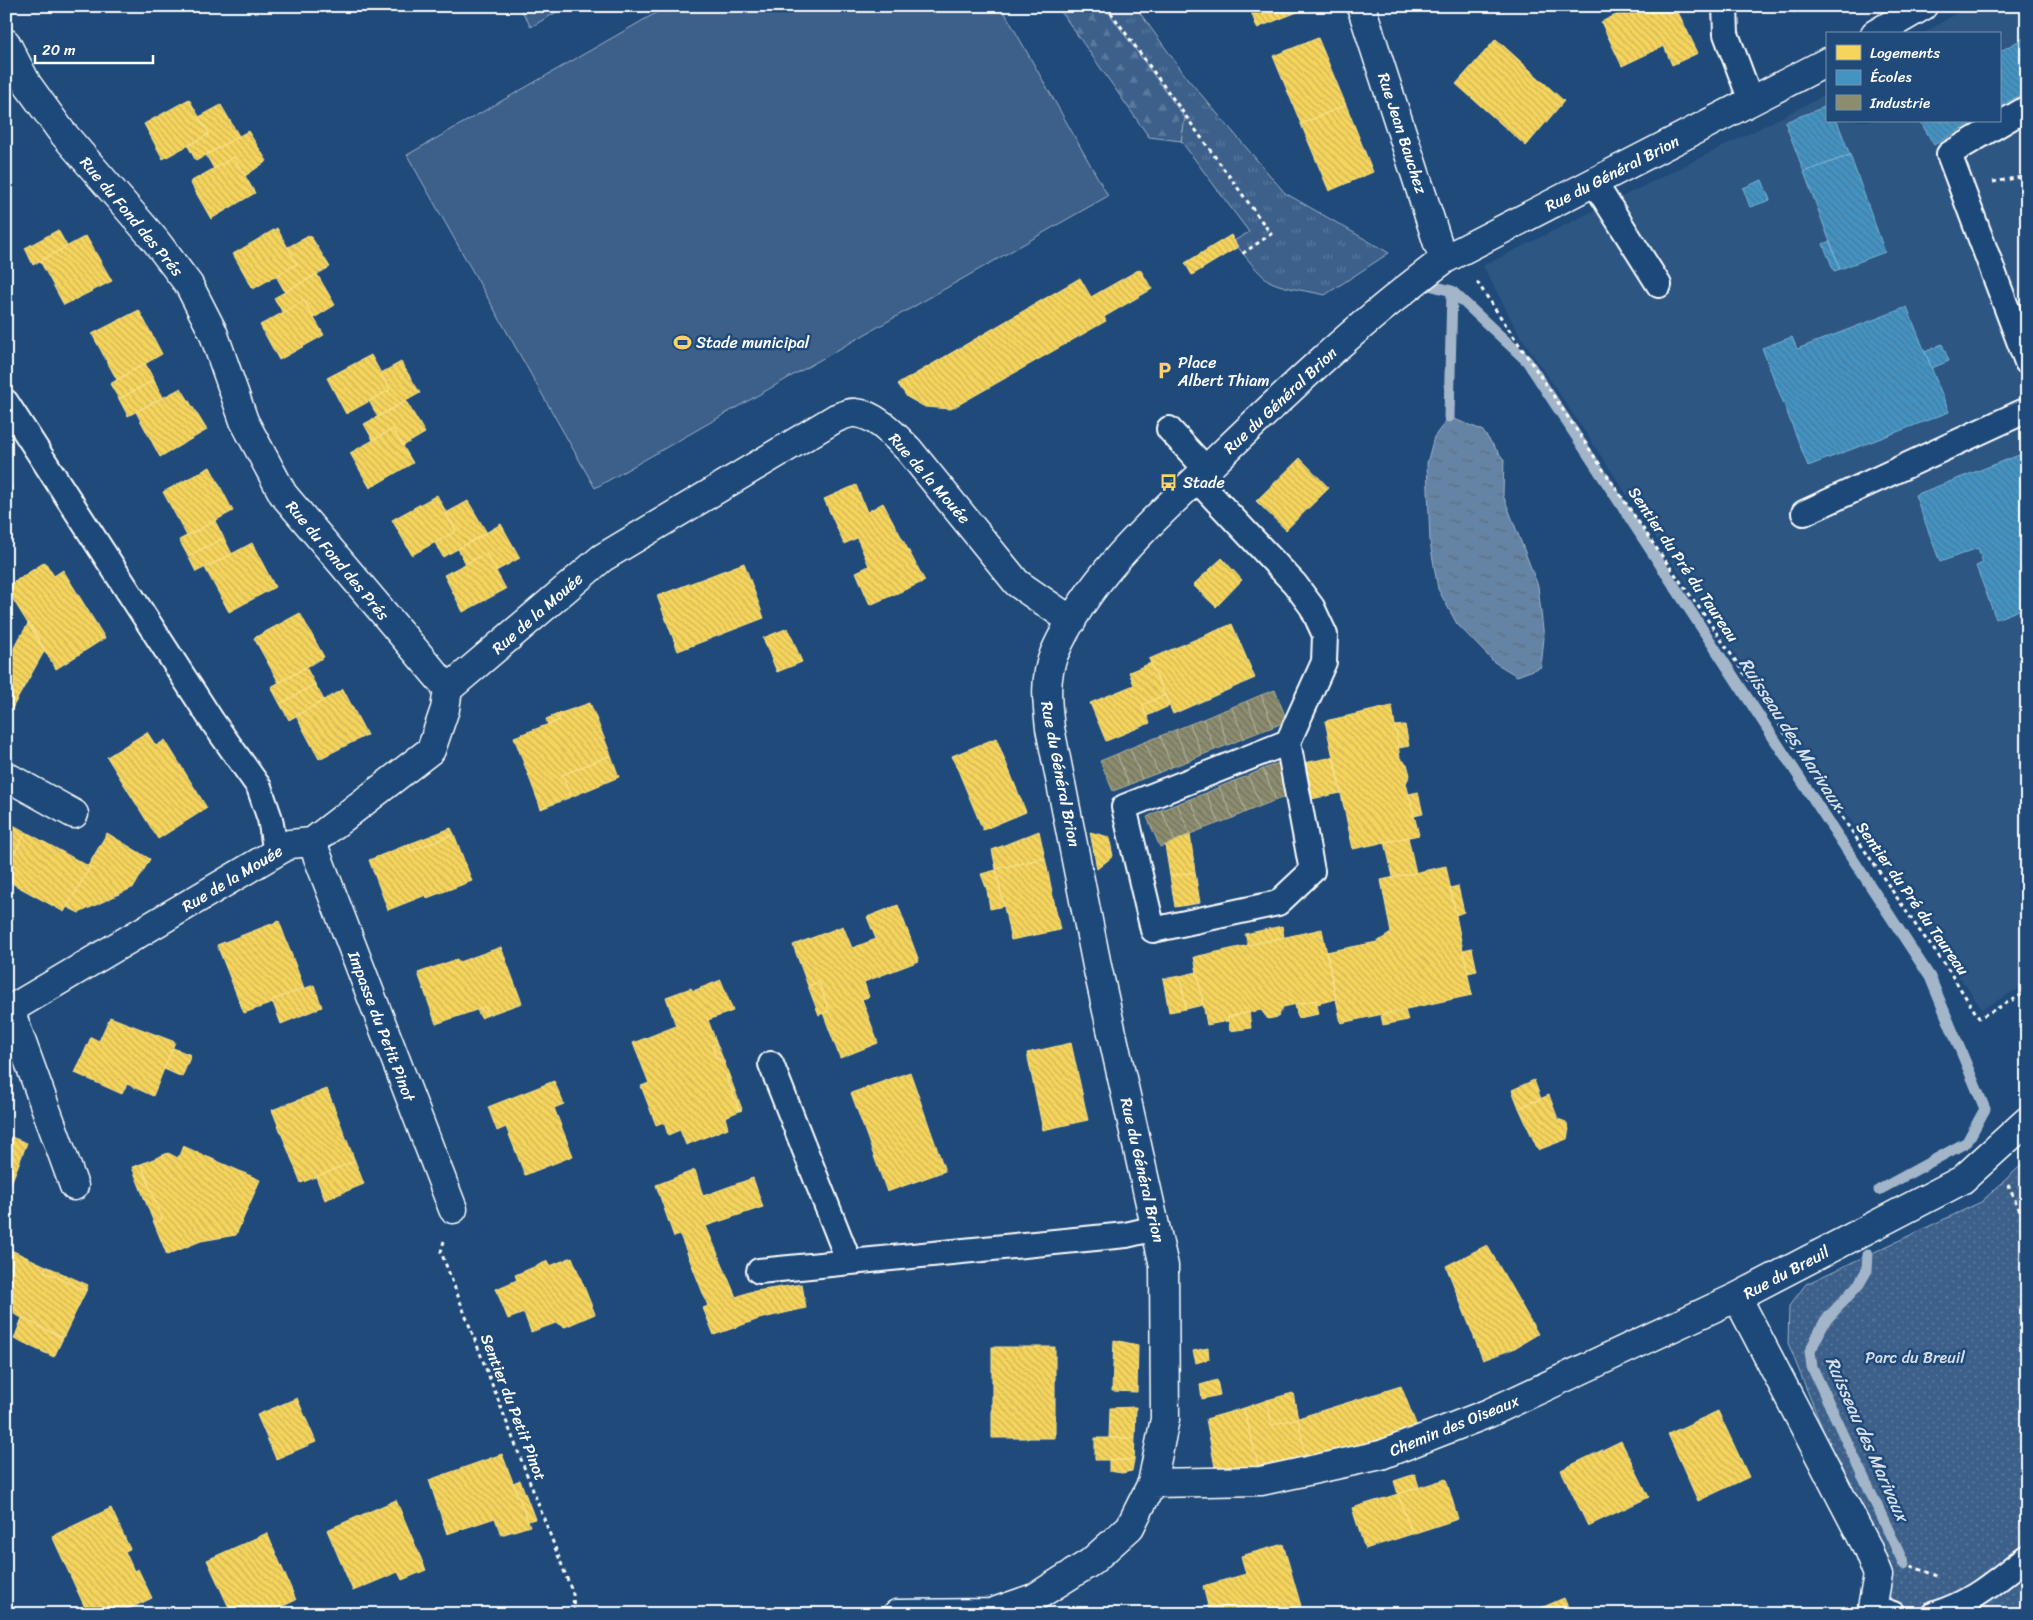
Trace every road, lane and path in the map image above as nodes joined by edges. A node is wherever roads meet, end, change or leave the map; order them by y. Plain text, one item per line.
1 (1106, 6) edge
2 (1362, 6) edge
3 (1725, 6) edge
4 (1923, 6) edge
5 (1878, 32) edge
6 (6, 43) edge
7 (1826, 63) edge
8 (1751, 101) junction
9 (2027, 108) edge
10 (1594, 182) junction
11 (1242, 254) dead end
12 (1451, 255) junction
13 (1659, 285) dead end
14 (2027, 362) edge
15 (6, 402) edge
16 (2027, 410) edge
17 (1169, 429) dead end
18 (1201, 474) junction
19 (1804, 513) dead end
20 (1072, 621) junction
21 (448, 689) junction
22 (1288, 742) junction
23 (6, 776) edge
24 (74, 814) dead end
25 (312, 842) junction
26 (276, 852) junction
27 (2027, 992) edge
28 (8, 1011) edge
29 (771, 1064) dead end
30 (2027, 1121) edge
31 (1993, 1152) junction
32 (74, 1186) dead end
33 (453, 1209) joint
34 (2027, 1226) edge
35 (1156, 1228) junction
36 (849, 1262) junction
37 (759, 1271) dead end
38 (1737, 1297) junction
39 (1152, 1483) junction
40 (2027, 1556) edge
41 (1912, 1566) dead end
42 (1942, 1578) dead end
43 (1036, 1606) edge
44 (1879, 1611) edge
45 (574, 1614) edge
46 (897, 1614) edge
47 (1934, 1614) edge

1 - 11 path
2 - 12 street, Rue Jean Bauchez
3 - 8 lane
4 - 5 street
6 - 21 street, Rue du Fond des Prés
7 - 8 street, Rue du Général Brion
8 - 10 street, Rue du Général Brion
9 - 14 lane
10 - 12 street, Rue du Général Brion
10 - 13 lane
12 - 18 street, Rue du Général Brion
12 - 27 path, Sentier du Pré du Taureau
15 - 26 lane
16 - 19 lane
17 - 18 lane
18 - 20 street, Rue du Général Brion
18 - 22 lane
20 - 21 street, Rue de la Mouée
20 - 35 street, Rue du Général Brion
21 - 25 street, Rue de la Mouée
22 - 22 lane
23 - 24 street
25 - 26 street, Rue de la Mouée
25 - 33 street, Impasse du Petit Pinot
26 - 28 street, Rue de la Mouée
28 - 32 street
29 - 36 lane
30 - 31 street, Rue du Breuil
31 - 34 path
31 - 38 street, Rue du Breuil
33 - 45 path, Sentier du Petit Pinot
35 - 36 lane
35 - 39 street, Rue du Général Brion
36 - 37 lane
38 - 39 street, Chemin des Oiseaux
38 - 44 street, Rue du Breuil
39 - 43 street, Rue du Général Brion
40 - 47 lane
41 - 42 path
43 - 46 street, Rue du Général Brion

